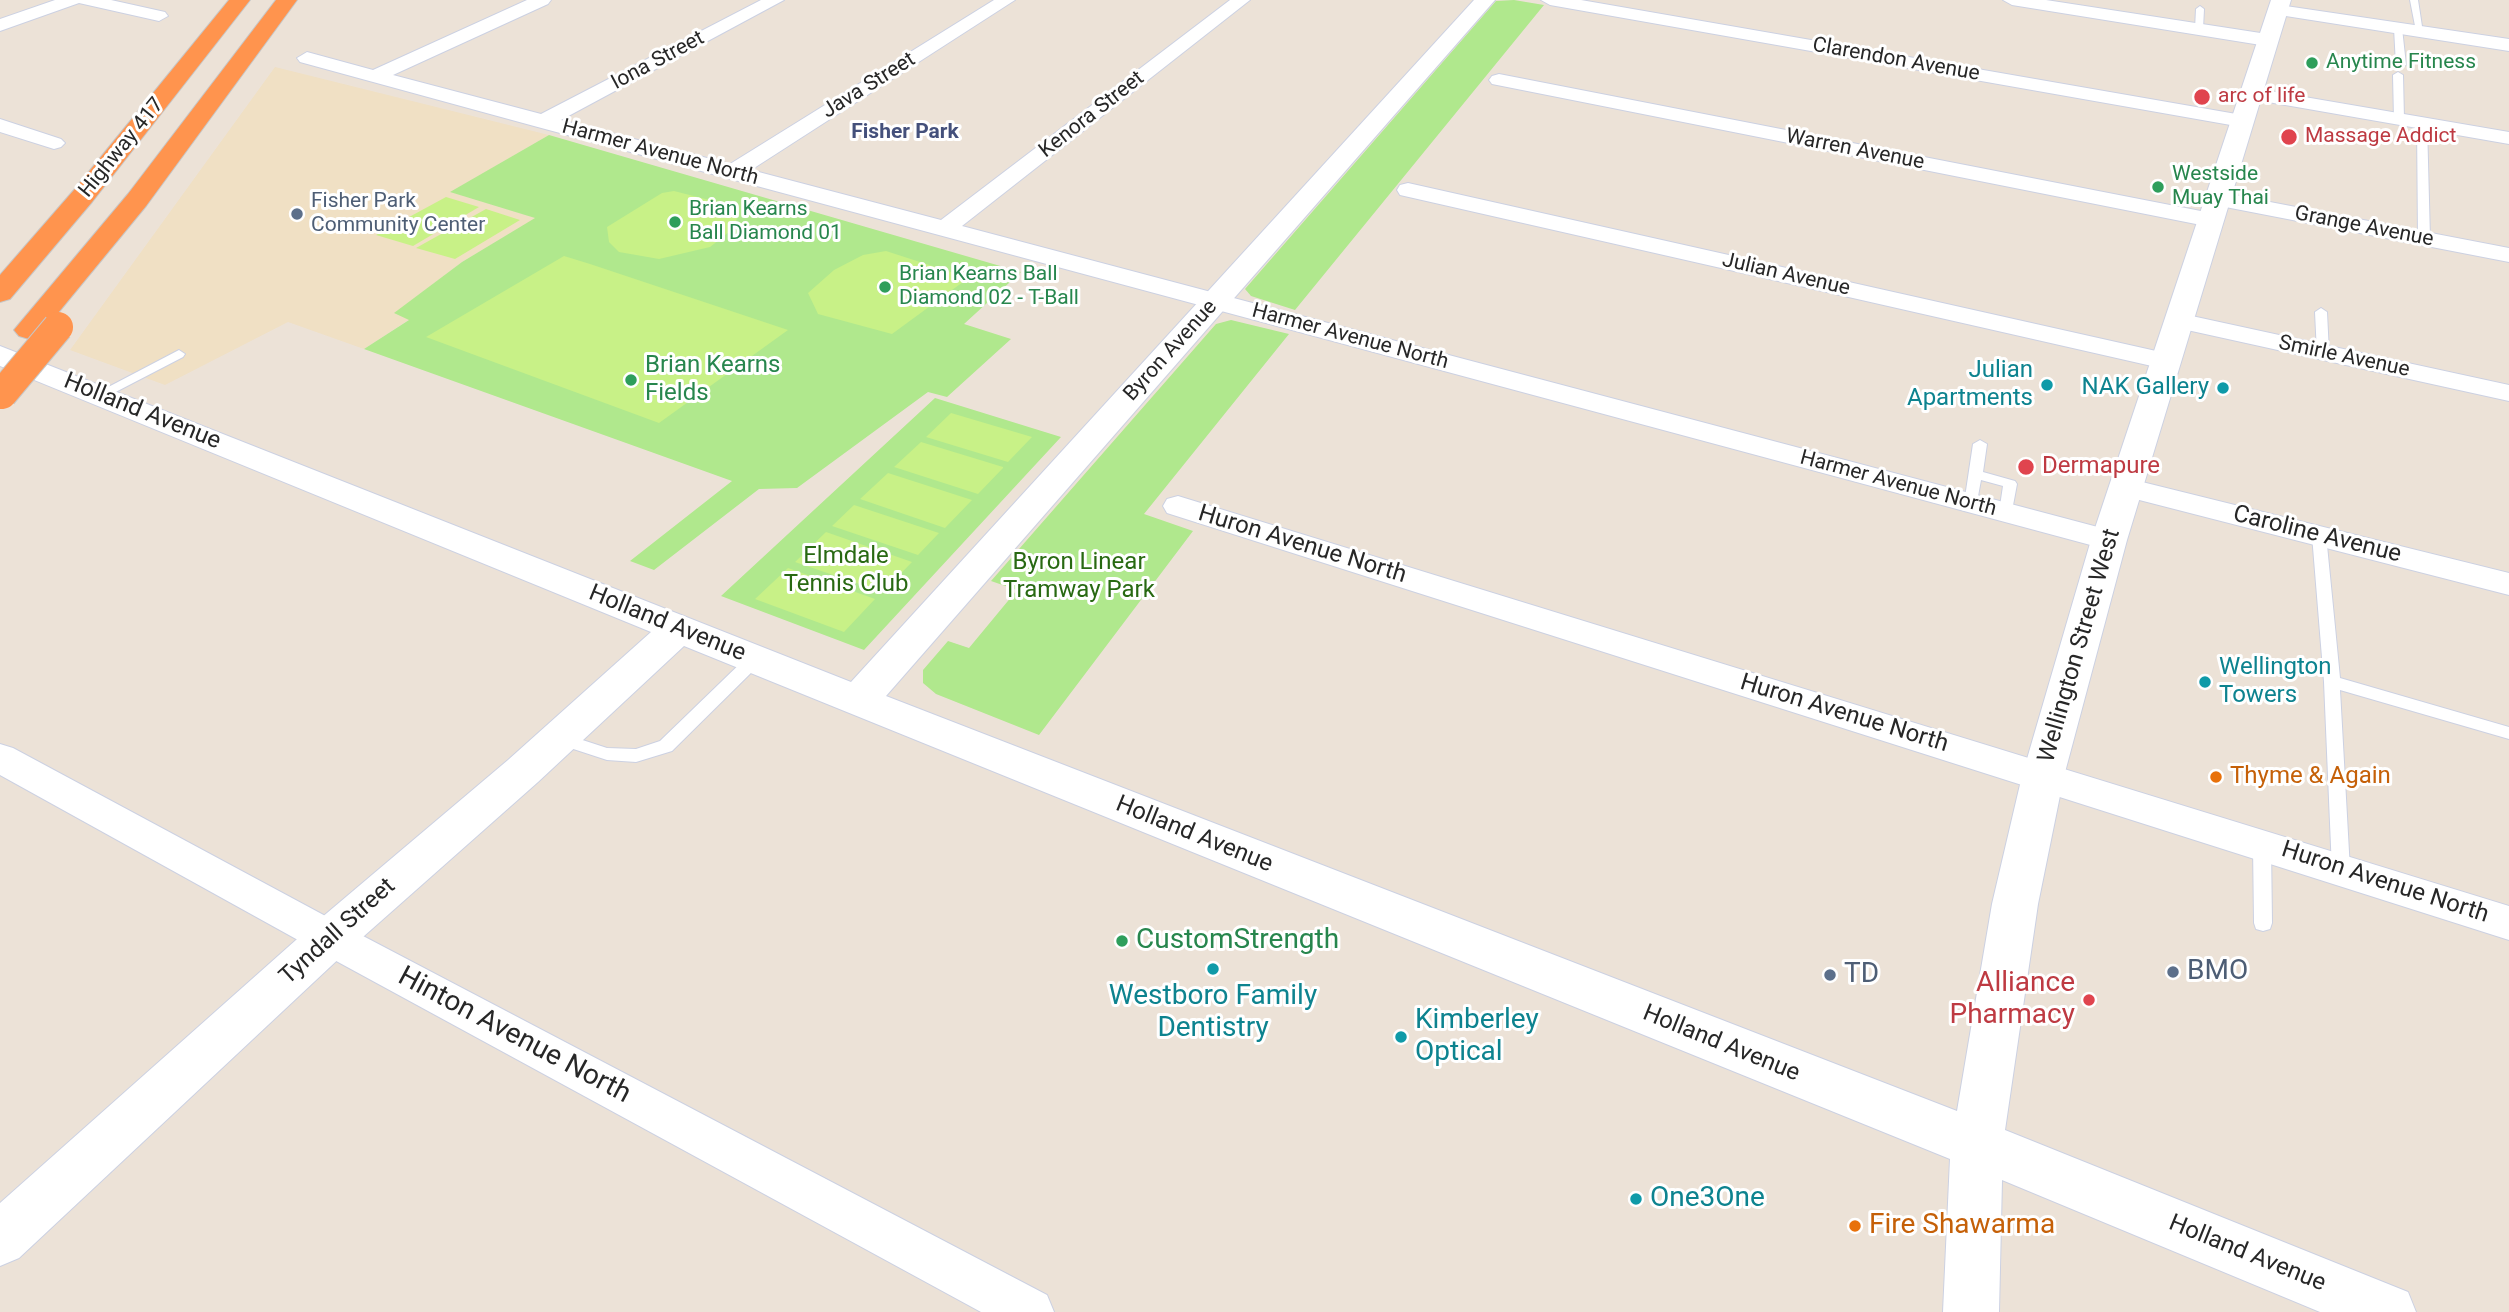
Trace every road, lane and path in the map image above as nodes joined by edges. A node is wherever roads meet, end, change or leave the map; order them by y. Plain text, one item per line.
1 (72, 0) edge
2 (86, 0) edge
3 (240, 0) edge
4 (287, 0) edge
5 (542, 0) edge
6 (775, 0) edge
7 (1006, 0) edge
8 (1241, 0) edge
9 (1485, 0) edge
10 (1550, 0) edge
11 (2012, 0) edge
12 (2414, 0) edge
13 (2280, 5) edge
14 (2200, 9) dead end
15 (159, 16) dead end
16 (0, 25) edge
17 (2398, 28) junction
18 (2199, 29) junction
19 (2420, 31) junction
20 (2267, 40) junction
21 (2509, 45) edge
22 (307, 58) dead end
23 (375, 76) junction
24 (1499, 80) dead end
25 (2247, 108) junction
26 (2399, 119) junction
27 (541, 122) junction
28 (2422, 123) junction
29 (0, 125) edge
30 (2509, 138) edge
31 (54, 144) dead end
32 (731, 173) junction
33 (1408, 190) dead end
34 (2214, 210) junction
35 (944, 229) junction
36 (2424, 239) junction
37 (2509, 255) edge
38 (0, 293) edge
39 (1216, 301) junction
40 (2321, 312) dead end
41 (2178, 321) junction
42 (43, 328) junction
43 (2323, 353) junction
44 (179, 354) dead end
45 (0, 358) edge
46 (2165, 361) junction
47 (2509, 393) edge
48 (101, 394) junction
49 (1, 395) edge
50 (1980, 444) dead end
51 (1976, 474) junction
52 (2126, 487) junction
53 (1971, 504) junction
54 (1178, 506) dead end
55 (2006, 513) junction
56 (2319, 535) junction
57 (2109, 540) junction
58 (2509, 584) edge
59 (678, 629) junction
60 (755, 659) junction
61 (2332, 682) junction
62 (858, 701) junction
63 (2509, 733) edge
64 (558, 738) junction
65 (0, 758) edge
66 (2043, 776) junction
67 (2262, 845) junction
68 (2341, 870) junction
69 (2263, 923) dead end
70 (2509, 923) edge
71 (330, 938) junction
72 (1977, 1146) junction
73 (0, 1238) edge
74 (1030, 1312) edge
75 (1971, 1312) edge
76 (2388, 1312) edge

1 - 16 street
2 - 15 street
3 - 38 highway, Highway 417
4 - 42 highway
5 - 23 street
6 - 27 street, Iona Street
7 - 32 street, Java Street
8 - 35 street, Kenora Street
9 - 39 street, Byron Avenue
10 - 25 street, Clarendon Avenue
11 - 18 street
12 - 19 lane
13 - 17 street
13 - 20 street, Wellington Street West
14 - 18 lane
17 - 19 street
17 - 26 lane
18 - 20 street
19 - 21 street
20 - 25 street, Wellington Street West
22 - 23 street, Harmer Avenue North
23 - 27 street, Harmer Avenue North
24 - 34 street, Warren Avenue
25 - 26 street, Clarendon Avenue
25 - 34 street, Wellington Street West
26 - 28 street, Clarendon Avenue
27 - 32 street, Harmer Avenue North
28 - 30 street, Clarendon Avenue
28 - 36 lane
29 - 31 street
32 - 35 street, Harmer Avenue North
33 - 46 street, Julian Avenue
34 - 36 street, Grange Avenue
34 - 41 street, Wellington Street West
35 - 39 street, Harmer Avenue North
36 - 37 street, Grange Avenue
39 - 53 street, Harmer Avenue North
39 - 62 street, Byron Avenue
40 - 43 lane
41 - 43 street, Smirle Avenue
41 - 46 street, Wellington Street West
42 - 45 highway
42 - 49 highway, bridge
43 - 47 street, Smirle Avenue
44 - 48 lane
45 - 48 street, Holland Avenue
46 - 52 street, Wellington Street West
48 - 59 street, Holland Avenue
50 - 51 lane
51 - 53 lane
51 - 55 lane
52 - 56 street, Caroline Avenue
52 - 57 street, Wellington Street West
53 - 55 street, Harmer Avenue North
54 - 66 street, Huron Avenue North
55 - 57 street, Harmer Avenue North
56 - 58 street, Caroline Avenue
56 - 61 lane
57 - 66 street, Wellington Street West
59 - 60 street, Holland Avenue
59 - 64 street, Tyndall Street
60 - 62 street, Holland Avenue
60 - 64 lane
61 - 63 lane
61 - 68 lane
62 - 72 street, Holland Avenue
64 - 71 street, Tyndall Street
65 - 71 street, Hinton Avenue North
66 - 67 street, Huron Avenue North
66 - 72 street, Wellington Street West
67 - 68 street, Huron Avenue North
67 - 69 lane
68 - 70 street, Huron Avenue North
71 - 73 street, Tyndall Street
71 - 74 street, Hinton Avenue North
72 - 75 street, Wellington Street West
72 - 76 street, Holland Avenue

